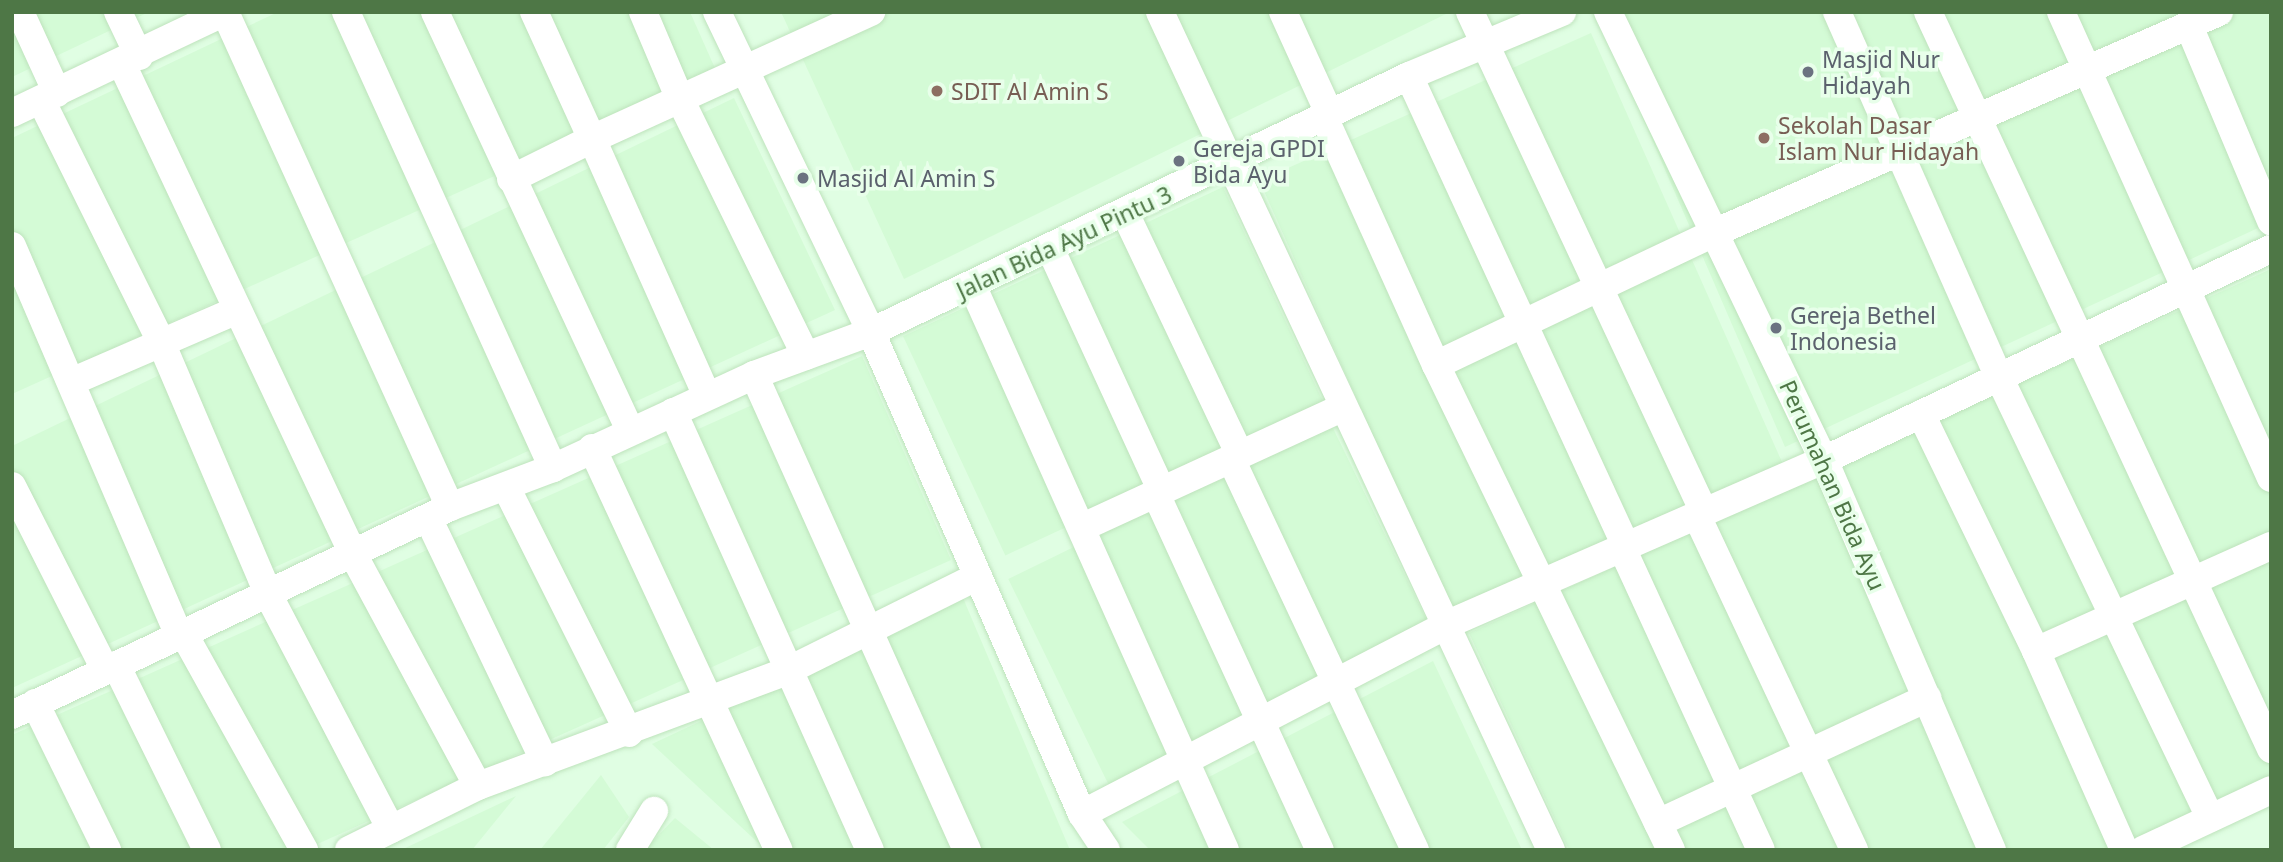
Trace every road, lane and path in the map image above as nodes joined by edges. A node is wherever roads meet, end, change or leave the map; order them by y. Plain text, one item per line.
1 (20, 12) edge
2 (118, 12) edge
3 (225, 12) edge
4 (346, 12) edge
5 (435, 12) edge
6 (534, 12) edge
7 (643, 12) edge
8 (717, 12) edge
9 (1160, 12) edge
10 (1283, 12) edge
11 (1470, 12) edge
12 (1562, 12) edge
13 (1608, 12) edge
14 (1837, 12) edge
15 (1927, 12) edge
16 (2061, 12) edge
17 (2219, 12) edge
18 (854, 16) edge
19 (2184, 22) edge
20 (1484, 45) junction
21 (130, 59) junction
22 (746, 72) junction
23 (2088, 72) junction
24 (1409, 76) junction
25 (49, 97) junction
26 (680, 99) junction
27 (12, 113) edge
28 (1327, 116) junction
29 (1980, 118) junction
30 (592, 139) junction
31 (1899, 153) junction
32 (1228, 164) junction
33 (512, 179) junction
34 (1125, 213) junction
35 (2271, 221) edge
36 (1716, 232) junction
37 (12, 246) edge
38 (1049, 248) junction
39 (2271, 249) edge
40 (972, 285) junction
41 (1600, 286) junction
42 (2186, 289) junction
43 (237, 310) junction
44 (1521, 323) junction
45 (871, 332) junction
46 (2080, 339) junction
47 (160, 340) junction
48 (806, 356) junction
49 (1436, 365) junction
50 (754, 374) junction
51 (1999, 377) junction
52 (71, 382) junction
53 (707, 396) junction
54 (1344, 407) junction
55 (673, 412) junction
56 (1921, 414) junction
57 (630, 430) junction
58 (592, 448) junction
59 (1236, 457) junction
60 (1824, 460) junction
61 (553, 468) junction
62 (2271, 478) edge
63 (12, 486) edge
64 (506, 487) junction
65 (1159, 493) junction
66 (439, 512) junction
67 (1700, 514) junction
68 (1083, 527) junction
69 (2271, 546) edge
70 (1624, 547) junction
71 (355, 556) junction
72 (978, 576) junction
73 (2192, 581) junction
74 (1545, 582) junction
75 (269, 596) junction
76 (2111, 617) junction
77 (1448, 624) junction
78 (866, 632) junction
79 (183, 637) junction
80 (2036, 651) junction
81 (111, 667) junction
82 (787, 671) junction
83 (1339, 681) junction
84 (1927, 698) junction
85 (708, 704) junction
86 (24, 709) edge
87 (1264, 720) junction
88 (629, 733) junction
89 (2271, 749) edge
90 (1807, 754) junction
91 (545, 762) junction
92 (1184, 762) junction
93 (478, 786) junction
94 (1732, 789) junction
95 (2271, 790) edge
96 (654, 811) dead end
97 (1082, 814) junction
98 (2210, 818) junction
99 (1658, 823) junction
100 (391, 829) junction
101 (107, 850) edge
102 (207, 850) edge
103 (304, 850) edge
104 (349, 850) edge
105 (630, 850) edge
106 (779, 850) edge
107 (870, 850) edge
108 (967, 850) edge
109 (1106, 850) edge
110 (1225, 850) edge
111 (1320, 850) edge
112 (1415, 850) edge
113 (1551, 850) edge
114 (1671, 850) edge
115 (1761, 850) edge
116 (1854, 850) edge
117 (1992, 850) edge
118 (2124, 850) edge
119 (2143, 850) edge

1 - 25 street
2 - 21 street
3 - 21 street
3 - 66 street
4 - 61 street
5 - 33 street
6 - 30 street
7 - 26 street
8 - 22 street
9 - 32 street
10 - 28 street
11 - 20 street
12 - 20 street, Jalan Bida Ayu Pintu 3
13 - 36 street, Perumahan Bida Ayu
14 - 31 street
15 - 29 street
16 - 23 street
17 - 19 street
18 - 22 street
19 - 23 street
19 - 35 street
20 - 24 street, Jalan Bida Ayu Pintu 3
20 - 41 street
21 - 25 street
21 - 43 street
22 - 26 street
22 - 45 street
23 - 29 street
23 - 42 street
24 - 28 street, Jalan Bida Ayu Pintu 3
24 - 44 street
25 - 27 street
25 - 47 street
26 - 30 street
26 - 48 street
28 - 32 street, Jalan Bida Ayu Pintu 3
28 - 49 street
29 - 31 street
29 - 46 street
30 - 33 street
30 - 53 street
31 - 36 street
31 - 51 street
32 - 34 street, Jalan Bida Ayu Pintu 3
32 - 54 street
33 - 57 street
34 - 38 street, Jalan Bida Ayu Pintu 3
34 - 59 street
36 - 41 street
36 - 60 street, Perumahan Bida Ayu
37 - 52 street
38 - 40 street, Jalan Bida Ayu Pintu 3
38 - 65 street
39 - 42 street
40 - 45 street, Jalan Bida Ayu Pintu 3
40 - 68 street
41 - 44 street
41 - 67 street
42 - 46 street
42 - 62 street
43 - 47 street
43 - 71 street
44 - 49 street
44 - 70 street
45 - 48 street, Jalan Bida Ayu Pintu 3
45 - 72 street
46 - 51 street
46 - 73 street
47 - 52 street
47 - 75 street
48 - 50 street, Jalan Bida Ayu Pintu 3
49 - 74 street
50 - 53 street, Jalan Bida Ayu Pintu 3
50 - 78 street
51 - 56 street
51 - 76 street
52 - 79 street
53 - 55 street, Jalan Bida Ayu Pintu 3
54 - 59 street
54 - 77 street
55 - 57 street, Jalan Bida Ayu Pintu 3
55 - 82 street
56 - 60 street
56 - 80 street
57 - 58 street, Jalan Bida Ayu Pintu 3
58 - 61 street, Jalan Bida Ayu Pintu 3
58 - 85 street
59 - 65 street
59 - 83 street
60 - 67 street
60 - 84 street, Perumahan Bida Ayu
61 - 64 street, Jalan Bida Ayu Pintu 3
63 - 81 street
64 - 66 street, Jalan Bida Ayu Pintu 3
64 - 88 street
65 - 68 street
65 - 87 street
66 - 71 street, Jalan Bida Ayu Pintu 3
66 - 91 street
67 - 70 street
67 - 90 street
68 - 92 street
69 - 73 street
70 - 74 street
70 - 94 street
71 - 75 street, Jalan Bida Ayu Pintu 3
71 - 93 street
72 - 78 street
72 - 97 street
73 - 76 street
73 - 89 street
74 - 77 street
74 - 99 street
75 - 79 street, Jalan Bida Ayu Pintu 3
75 - 100 street
76 - 80 street
76 - 98 street
77 - 83 street
77 - 113 street
78 - 82 street
78 - 108 street
79 - 81 street, Jalan Bida Ayu Pintu 3
79 - 103 street
80 - 118 street
81 - 86 street, Jalan Bida Ayu Pintu 3
81 - 102 street
82 - 85 street
82 - 107 street
83 - 87 street
83 - 112 street
84 - 90 street
84 - 117 street, Perumahan Bida Ayu
85 - 88 street
85 - 106 street
86 - 101 street
87 - 92 street
87 - 111 street
88 - 91 street
90 - 94 street
90 - 116 street
91 - 93 street
92 - 97 street
92 - 110 street
93 - 100 street
94 - 99 street
94 - 115 street
95 - 98 street
96 - 105 street
97 - 109 street
98 - 119 street
99 - 114 street
100 - 104 street

